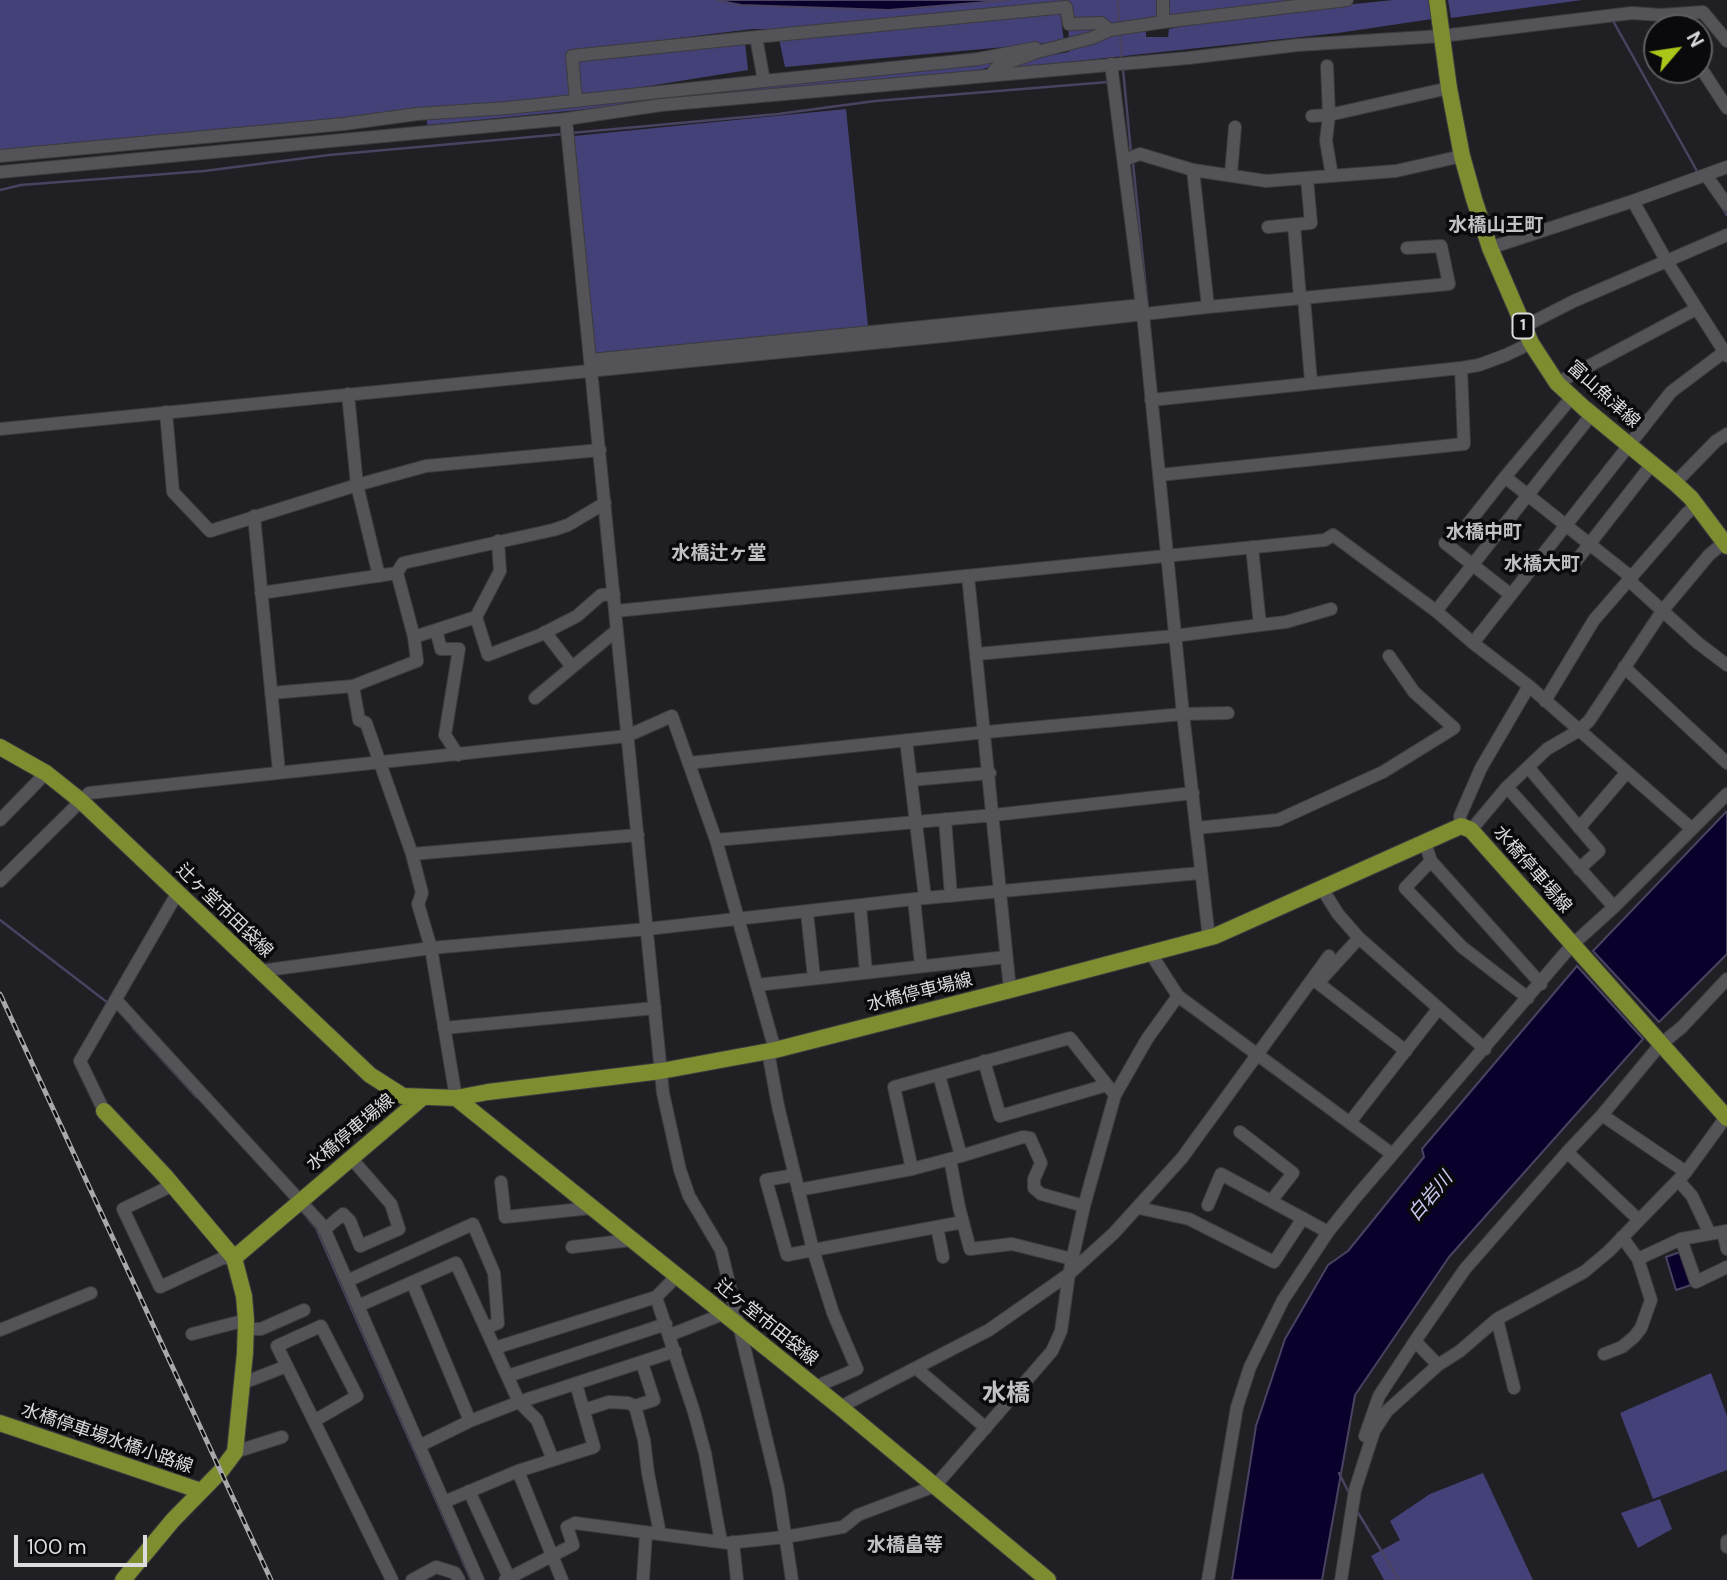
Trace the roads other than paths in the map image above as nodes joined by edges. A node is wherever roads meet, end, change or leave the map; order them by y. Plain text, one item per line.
1 (1163, 0) edge
2 (1348, 0) edge
3 (1437, 0) edge
4 (1646, 14) edge
5 (1675, 14) edge
6 (1705, 14) edge
7 (1163, 22) junction
8 (1713, 24) edge
9 (1441, 28) junction
10 (1110, 30) junction
11 (756, 37) junction
12 (1727, 41) edge
13 (1037, 52) junction
14 (1111, 64) junction
15 (1327, 66) dead end
16 (991, 75) junction
17 (764, 81) junction
18 (1711, 84) edge
19 (1449, 88) junction
20 (576, 101) junction
21 (1727, 108) edge
22 (1312, 116) dead end
23 (1329, 116) junction
24 (566, 119) junction
25 (1235, 128) dead end
26 (0, 156) edge
27 (1462, 156) junction
28 (1124, 160) junction
29 (1727, 167) edge
30 (1193, 170) junction
31 (0, 172) edge
32 (1231, 174) junction
33 (1706, 175) junction
34 (1332, 176) junction
35 (1307, 179) junction
36 (1633, 201) junction
37 (1727, 205) edge
38 (1294, 225) junction
39 (1268, 227) dead end
40 (1727, 235) edge
41 (1490, 247) junction
42 (1407, 248) dead end
43 (1666, 260) junction
44 (1302, 298) junction
45 (1208, 307) junction
46 (1142, 309) junction
47 (1696, 309) junction
48 (1523, 327) junction
49 (1531, 343) junction
50 (1726, 354) edge
51 (591, 365) junction
52 (1461, 368) junction
53 (1311, 382) junction
54 (1557, 383) junction
55 (348, 394) junction
56 (1572, 397) junction
57 (1152, 400) junction
58 (166, 412) junction
59 (1592, 414) junction
60 (0, 429) edge
61 (1727, 433) edge
62 (1629, 445) junction
63 (600, 450) junction
64 (1652, 464) junction
65 (1159, 475) junction
66 (1505, 477) junction
67 (1675, 483) junction
68 (357, 485) junction
69 (1529, 495) junction
70 (605, 503) junction
71 (1697, 506) junction
72 (254, 516) junction
73 (1567, 524) junction
74 (1467, 525) dead end
75 (498, 541) junction
76 (1726, 542) edge
77 (1445, 543) dead end
78 (1590, 543) junction
79 (1252, 547) junction
80 (1167, 556) junction
81 (1472, 565) junction
82 (1573, 565) dead end
83 (397, 573) junction
84 (379, 576) junction
85 (968, 576) junction
86 (1631, 577) junction
87 (261, 593) junction
88 (614, 594) junction
89 (1511, 595) junction
90 (1331, 609) dead end
91 (1663, 610) junction
92 (616, 611) junction
93 (1436, 611) junction
94 (476, 617) junction
95 (1260, 625) junction
96 (436, 630) junction
97 (617, 630) junction
98 (545, 632) junction
99 (1174, 636) junction
100 (414, 637) junction
101 (1473, 643) junction
102 (977, 654) junction
103 (1389, 656) dead end
104 (1727, 665) edge
105 (572, 667) junction
106 (1624, 667) junction
107 (353, 686) junction
108 (1529, 687) junction
109 (271, 693) junction
110 (535, 698) dead end
111 (1545, 701) junction
112 (1228, 713) dead end
113 (1182, 714) junction
114 (1578, 731) junction
115 (986, 732) junction
116 (627, 736) junction
117 (906, 740) junction
118 (0, 747) edge
119 (458, 755) junction
120 (379, 763) junction
121 (689, 763) junction
122 (1727, 763) edge
123 (1528, 767) junction
124 (279, 772) junction
125 (1627, 772) junction
126 (46, 773) junction
127 (990, 773) junction
128 (911, 780) junction
129 (1507, 787) junction
130 (1193, 793) junction
131 (1727, 794) edge
132 (81, 802) junction
133 (994, 815) junction
134 (945, 819) junction
135 (0, 820) edge
136 (917, 822) junction
137 (1196, 828) junction
138 (1466, 828) junction
139 (1579, 828) junction
140 (1692, 829) junction
141 (638, 835) junction
142 (716, 840) junction
143 (1425, 843) junction
144 (412, 854) junction
145 (1431, 861) junction
146 (1579, 869) junction
147 (1200, 873) junction
148 (0, 881) edge
149 (1321, 887) junction
150 (1001, 891) junction
151 (178, 892) junction
152 (951, 896) junction
153 (919, 899) junction
154 (860, 905) junction
155 (1614, 907) junction
156 (807, 912) junction
157 (739, 919) junction
158 (647, 929) junction
159 (1209, 938) junction
160 (1359, 938) junction
161 (430, 948) junction
162 (1576, 949) junction
163 (1151, 954) junction
164 (1329, 956) dead end
165 (1006, 957) junction
166 (921, 966) junction
167 (260, 971) junction
168 (866, 972) junction
169 (814, 978) junction
170 (1727, 979) edge
171 (1314, 981) junction
172 (757, 985) junction
173 (1541, 985) junction
174 (1010, 990) junction
175 (1178, 996) junction
176 (1528, 998) junction
177 (116, 1000) junction
178 (655, 1008) junction
179 (1438, 1009) junction
180 (444, 1028) junction
181 (1658, 1042) junction
182 (1485, 1049) junction
183 (775, 1050) junction
184 (1406, 1051) junction
185 (1256, 1053) junction
186 (984, 1060) junction
187 (661, 1071) junction
188 (939, 1075) junction
189 (1111, 1090) junction
190 (422, 1098) junction
191 (456, 1098) junction
192 (104, 1111) joint
193 (1725, 1113) edge
194 (1602, 1115) junction
195 (1350, 1122) junction
196 (1240, 1132) dead end
197 (1567, 1152) junction
198 (1392, 1154) junction
199 (351, 1157) junction
200 (956, 1157) junction
201 (912, 1169) junction
202 (795, 1175) junction
203 (1682, 1176) junction
204 (501, 1182) dead end
205 (173, 1185) junction
206 (798, 1190) junction
207 (299, 1201) junction
208 (1271, 1201) junction
209 (1208, 1205) dead end
210 (1084, 1206) junction
211 (591, 1208) junction
212 (1139, 1208) junction
213 (1303, 1218) junction
214 (1639, 1220) junction
215 (963, 1222) junction
216 (937, 1227) junction
217 (324, 1230) junction
218 (1725, 1231) edge
219 (1328, 1232) junction
220 (1710, 1234) junction
221 (1622, 1237) junction
222 (1681, 1239) junction
223 (631, 1240) junction
224 (572, 1247) dead end
225 (1727, 1249) edge
226 (813, 1251) junction
227 (943, 1257) dead end
228 (234, 1258) junction
229 (1072, 1259) junction
230 (1638, 1259) junction
231 (1727, 1267) edge
232 (1069, 1274) junction
233 (677, 1276) junction
234 (347, 1281) junction
235 (412, 1282) junction
236 (91, 1293) dead end
237 (656, 1297) junction
238 (358, 1306) junction
239 (303, 1310) dead end
240 (723, 1314) junction
241 (1497, 1319) junction
242 (246, 1325) junction
243 (739, 1326) junction
244 (486, 1328) junction
245 (0, 1330) edge
246 (668, 1330) junction
247 (192, 1334) dead end
248 (1415, 1341) junction
249 (495, 1348) junction
250 (675, 1352) junction
251 (1604, 1354) dead end
252 (642, 1363) junction
253 (1438, 1364) junction
254 (287, 1366) junction
255 (916, 1368) junction
256 (508, 1376) junction
257 (243, 1383) junction
258 (576, 1384) junction
259 (815, 1387) junction
260 (1514, 1388) dead end
261 (519, 1402) junction
262 (635, 1406) junction
263 (840, 1407) junction
264 (584, 1410) junction
265 (314, 1421) junction
266 (470, 1421) junction
267 (3, 1426) edge
268 (986, 1428) junction
269 (282, 1437) dead end
270 (419, 1446) junction
271 (235, 1452) junction
272 (553, 1460) junction
273 (518, 1471) junction
274 (935, 1486) junction
275 (1355, 1490) junction
276 (201, 1491) junction
277 (470, 1491) junction
278 (444, 1502) junction
279 (653, 1534) junction
280 (785, 1537) junction
281 (1727, 1541) edge
282 (727, 1542) junction
283 (1727, 1547) edge
284 (552, 1556) junction
285 (508, 1579) edge
286 (122, 1580) edge
287 (393, 1580) edge
288 (411, 1580) edge
289 (459, 1580) edge
290 (478, 1580) edge
291 (562, 1580) edge
292 (643, 1580) edge
293 (737, 1580) edge
294 (792, 1580) edge
295 (1048, 1580) edge
296 (1208, 1580) edge
297 (1341, 1580) edge

1 - 7 street
2 - 7 street
3 - 9 main road, 富山魚津線 / 1
4 - 9 street
5 - 6 street
7 - 10 street
8 - 12 street
9 - 14 street
9 - 19 main road, 富山魚津線 / 1
10 - 11 street
10 - 13 street
11 - 17 street
11 - 20 street
13 - 16 street
13 - 17 street
14 - 16 street
14 - 28 street
15 - 23 street
16 - 24 street
17 - 20 street
18 - 21 street
19 - 23 street
19 - 27 main road, 富山魚津線 / 1
20 - 26 street
22 - 23 street
23 - 34 street
24 - 31 street
24 - 51 street
25 - 32 street
27 - 34 street
27 - 41 main road, 富山魚津線 / 1
28 - 30 street
28 - 46 street
29 - 33 street
30 - 32 street
30 - 45 street
32 - 35 street
33 - 36 street
33 - 37 street
34 - 35 street
35 - 38 street
36 - 41 street
36 - 43 street
38 - 39 street
38 - 44 street
40 - 43 street
41 - 48 main road, 富山魚津線 / 1
42 - 44 street
43 - 47 street
43 - 48 street
44 - 45 street
44 - 53 street
45 - 46 street
46 - 51 street
46 - 57 street
47 - 50 street
47 - 54 street
48 - 49 main road, 富山魚津線 / 1
49 - 52 street
49 - 54 main road, 富山魚津線 / 1
50 - 62 street
51 - 55 street
51 - 63 street
52 - 53 street
52 - 65 street
53 - 57 street
54 - 56 main road, 富山魚津線 / 1
55 - 58 street
55 - 68 street
56 - 59 main road, 富山魚津線 / 1
56 - 66 street
57 - 65 street
58 - 60 street
58 - 72 street
59 - 62 main road, 富山魚津線 / 1
59 - 69 street
61 - 67 street
62 - 64 main road, 富山魚津線 / 1
62 - 73 street
63 - 68 street
63 - 70 street
64 - 67 main road, 富山魚津線 / 1
64 - 78 street
65 - 80 street
66 - 69 street
66 - 74 street
67 - 71 main road, 富山魚津線 / 1
68 - 72 street
68 - 84 street
69 - 73 street
69 - 81 street
70 - 75 street
70 - 88 street
71 - 76 main road, 富山魚津線 / 1
71 - 86 street
72 - 87 street
73 - 78 street
73 - 89 street
75 - 83 street
75 - 94 street
76 - 91 street
77 - 81 street
78 - 82 street
78 - 86 street
79 - 80 street
79 - 93 street
79 - 95 street
80 - 85 street
80 - 99 street
81 - 89 street
81 - 93 street
83 - 84 street
83 - 100 street
84 - 87 street
85 - 92 street
85 - 102 street
86 - 91 street
86 - 111 street
87 - 109 street
88 - 92 street
88 - 98 street
89 - 101 street
90 - 95 street
91 - 104 street
91 - 106 street
92 - 97 street
93 - 101 street
94 - 96 street
94 - 98 street
95 - 99 street
96 - 100 street
96 - 119 street
97 - 105 street
97 - 116 street
98 - 105 street
99 - 102 street
99 - 113 street
100 - 107 street
101 - 108 street
102 - 115 street
103 - 137 street
105 - 110 street
106 - 114 street
106 - 122 street
107 - 109 street
107 - 120 street
108 - 111 street
108 - 138 street
109 - 124 street
111 - 114 street
112 - 113 street
113 - 115 street
113 - 130 street
114 - 123 street
114 - 125 street
115 - 117 street
115 - 127 street
116 - 119 street
116 - 121 street
116 - 141 street
117 - 121 street
117 - 128 street
118 - 126 main road, 辻ヶ堂市田袋線
119 - 120 street
120 - 124 street
120 - 144 street
121 - 142 street
123 - 129 street
123 - 139 street
124 - 132 street
125 - 139 street
125 - 140 street
126 - 132 main road, 辻ヶ堂市田袋線
126 - 135 street
127 - 128 street
127 - 133 street
128 - 136 street
129 - 138 street
129 - 146 street
130 - 133 street
130 - 137 street
131 - 140 street
132 - 148 street
132 - 151 main road, 辻ヶ堂市田袋線
133 - 134 street
133 - 150 street
134 - 136 street
134 - 152 street
136 - 142 street
136 - 153 street
137 - 147 street
138 - 143 main road, 水橋停車場線
138 - 162 main road, 水橋停車場線
139 - 146 street
140 - 155 street
141 - 144 street
141 - 158 street
142 - 157 street
143 - 145 street
143 - 149 main road, 水橋停車場線
144 - 161 street
145 - 173 street
145 - 176 street
146 - 155 street
147 - 150 street
147 - 159 street
149 - 159 main road, 水橋停車場線
149 - 160 street
150 - 152 street
150 - 165 street
151 - 167 main road, 辻ヶ堂市田袋線
151 - 177 street
152 - 153 street
153 - 154 street
153 - 166 street
154 - 156 street
154 - 168 street
155 - 162 street
156 - 157 street
156 - 169 street
157 - 158 street
157 - 172 street
158 - 161 street
158 - 178 street
159 - 163 main road, 水橋停車場線
160 - 171 street
160 - 179 street
161 - 167 street
161 - 180 street
162 - 173 street
162 - 181 main road, 水橋停車場線
163 - 174 main road, 水橋停車場線
163 - 175 street
164 - 171 street
165 - 166 street
165 - 174 street
166 - 168 street
167 - 190 main road, 辻ヶ堂市田袋線
168 - 169 street
169 - 172 street
170 - 181 street
171 - 184 street
171 - 185 street
172 - 183 street
173 - 176 street
174 - 183 main road, 水橋停車場線
175 - 185 street
175 - 189 street
176 - 182 street
177 - 192 street
177 - 207 street
178 - 180 street
178 - 187 street
179 - 182 street
179 - 184 street
180 - 191 street
181 - 193 main road, 水橋停車場線
181 - 194 street
182 - 198 street
183 - 187 main road, 水橋停車場線
183 - 202 street
184 - 195 street
185 - 195 street
185 - 212 street
186 - 188 street
186 - 189 street
186 - 189 street
187 - 191 main road, 水橋停車場線
187 - 243 street
188 - 200 street
188 - 201 street
189 - 210 street
190 - 191 main road, 水橋停車場線
190 - 199 main road, 水橋停車場線
191 - 211 main road, 辻ヶ堂市田袋線
192 - 205 main road
193 - 203 street
194 - 197 street
194 - 203 street
195 - 198 street
196 - 208 street
197 - 214 street
197 - 248 street
198 - 219 street
199 - 207 main road, 水橋停車場線
199 - 217 street
200 - 201 street
200 - 210 street
200 - 215 street
201 - 206 street
202 - 206 street
202 - 226 street
203 - 214 street
203 - 220 street
204 - 211 street
205 - 228 main road
205 - 228 street
206 - 226 street
207 - 217 street
207 - 228 main road, 水橋停車場線
208 - 209 street
208 - 213 street
210 - 229 street
211 - 223 main road, 辻ヶ堂市田袋線
212 - 213 street
212 - 232 street
213 - 219 street
214 - 221 street
215 - 216 street
215 - 229 street
216 - 226 street
216 - 227 street
217 - 234 street
218 - 220 street
218 - 225 street
219 - 296 street
220 - 222 street
221 - 230 street
221 - 241 street
222 - 230 street
222 - 231 street
223 - 224 street
223 - 233 main road, 辻ヶ堂市田袋線
226 - 259 street
228 - 242 main road
229 - 232 street
230 - 251 street
232 - 255 street
232 - 268 street
233 - 237 street
233 - 240 main road, 辻ヶ堂市田袋線
234 - 238 street
234 - 244 street
235 - 238 street
235 - 244 street
235 - 266 street
236 - 245 street
237 - 246 street
237 - 249 street
238 - 270 street
239 - 242 street
240 - 243 main road, 辻ヶ堂市田袋線
240 - 246 street
241 - 253 street
241 - 260 street
242 - 247 street
242 - 257 main road
243 - 259 main road, 辻ヶ堂市田袋線
243 - 280 street
244 - 249 street
246 - 250 street
246 - 256 street
248 - 253 street
248 - 275 street
249 - 256 street
250 - 252 street
250 - 282 street
252 - 258 street
252 - 262 street
253 - 275 street
254 - 257 street
254 - 265 street
254 - 265 street
255 - 263 street
255 - 268 street
256 - 261 street
257 - 271 main road
258 - 261 street
258 - 264 street
259 - 263 main road, 辻ヶ堂市田袋線
261 - 266 street
261 - 272 street
262 - 264 street
262 - 279 street
263 - 274 main road, 辻ヶ堂市田袋線
264 - 272 street
265 - 287 street
266 - 270 street
267 - 276 main road, 水橋停車場水橋小路線
268 - 274 street
269 - 271 street
270 - 278 street
271 - 276 main road
272 - 273 street
273 - 277 street
273 - 284 street
274 - 280 street
274 - 295 main road, 辻ヶ堂市田袋線
275 - 297 street
276 - 286 main road
277 - 278 street
277 - 285 street
278 - 290 street
279 - 282 street
279 - 284 street
279 - 292 street
280 - 282 street
280 - 294 street
281 - 283 street
282 - 293 street
284 - 285 street
284 - 291 street
288 - 289 street

